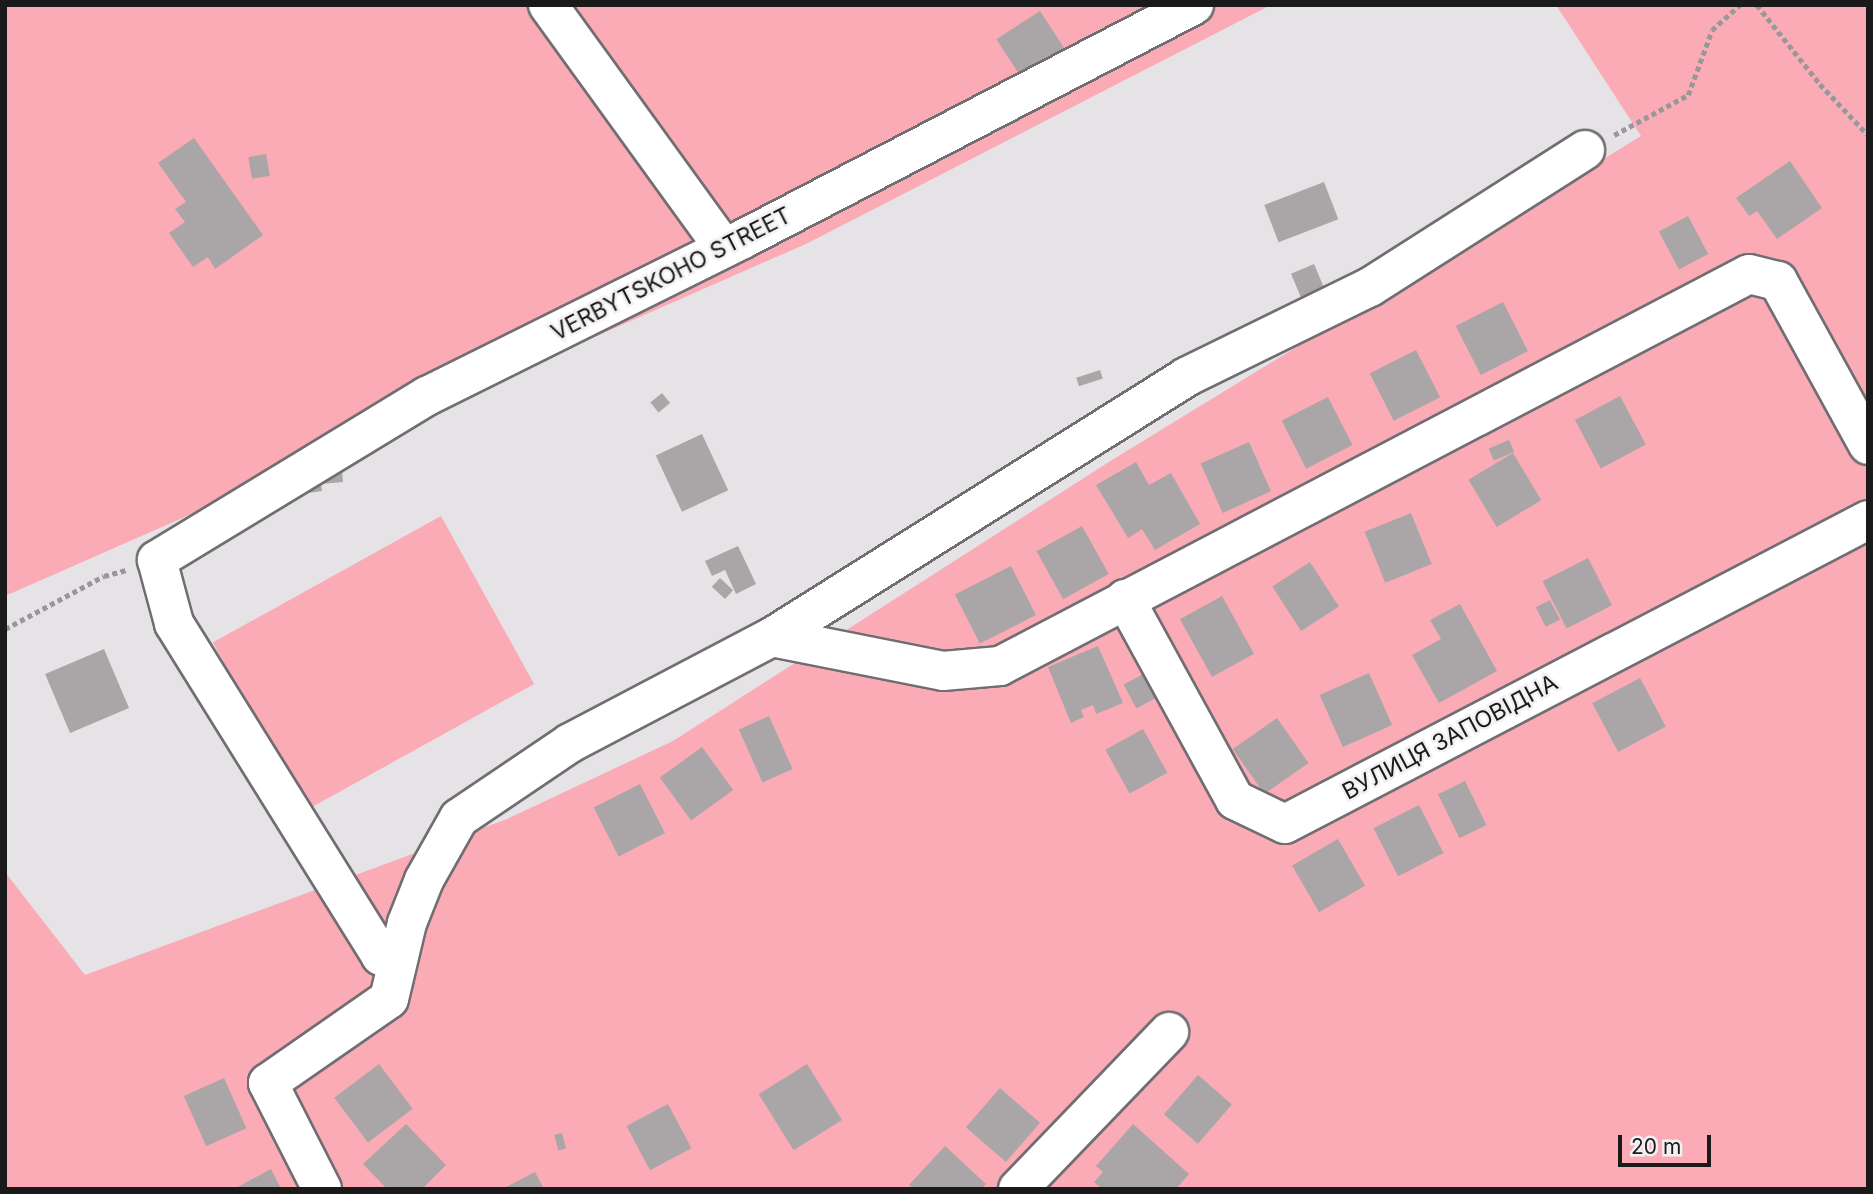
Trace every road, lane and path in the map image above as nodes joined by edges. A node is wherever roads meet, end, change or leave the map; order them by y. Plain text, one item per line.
1 (548, 5) edge
2 (1194, 5) edge
3 (1740, 5) edge
4 (1757, 5) edge
5 (1868, 135) edge
6 (1585, 150) joint
7 (724, 248) junction
8 (1868, 445) edge
9 (1868, 520) edge
10 (158, 561) junction
11 (1125, 599) junction
12 (5, 629) edge
13 (772, 637) junction
14 (398, 951) junction
15 (1170, 1032) dead end
16 (322, 1189) edge
17 (1018, 1189) edge

1 - 7 street
2 - 7 street, VERBYTSKOHO STREET
3 - 6 path
4 - 5 path
6 - 13 street
7 - 10 street, VERBYTSKOHO STREET
8 - 11 street
9 - 11 street, ВУЛИЦЯ ЗАПОВІДНА
10 - 12 path
10 - 14 street
11 - 13 street
13 - 14 street
14 - 16 street
15 - 17 street

